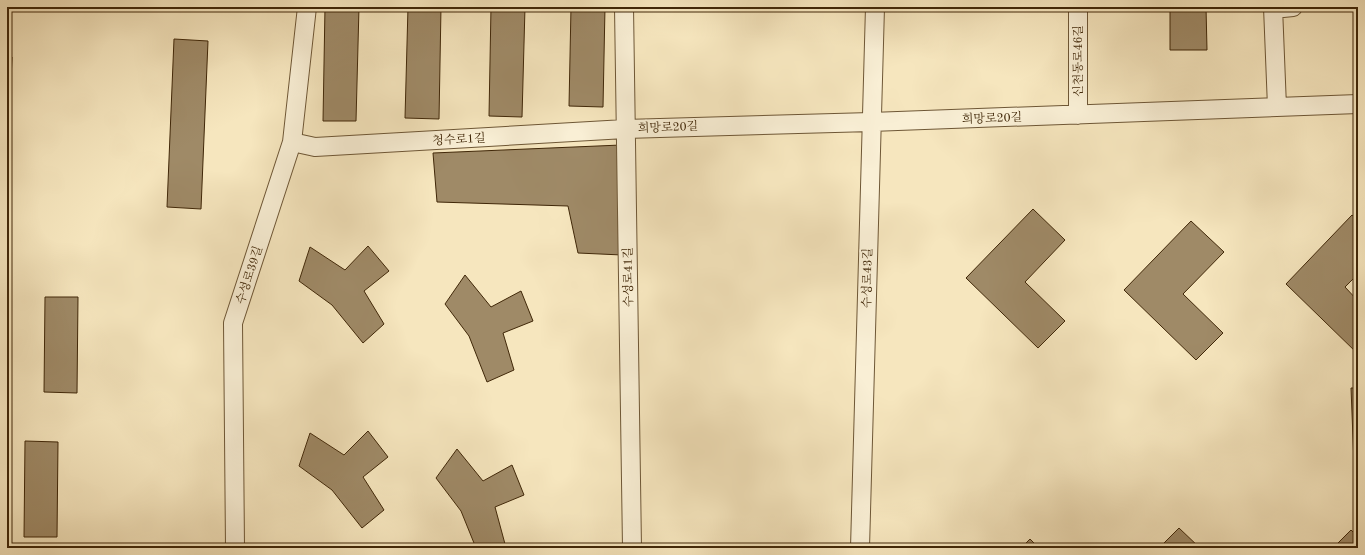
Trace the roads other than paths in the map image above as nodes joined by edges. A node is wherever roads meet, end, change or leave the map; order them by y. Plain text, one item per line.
1 (307, 7) edge
2 (624, 7) edge
3 (875, 7) edge
4 (1078, 7) edge
5 (1293, 7) edge
6 (1273, 8) edge
7 (1358, 104) edge
8 (1277, 107) junction
9 (1078, 115) junction
10 (871, 122) junction
11 (625, 129) junction
12 (292, 142) junction
13 (235, 548) edge
14 (632, 548) edge
15 (860, 548) edge

1 - 12 street, 수성로39길
2 - 11 street, 수성로41길
3 - 10 street, 수성로43길
4 - 9 street, 신천동로46길
5 - 6 street
6 - 8 street
7 - 8 street, 희망로20길
8 - 9 street, 희망로20길
9 - 10 street, 희망로20길
10 - 11 street, 희망로20길
10 - 15 street, 수성로43길
11 - 12 street, 청수로1길
11 - 14 street, 수성로41길
12 - 13 street, 수성로39길

